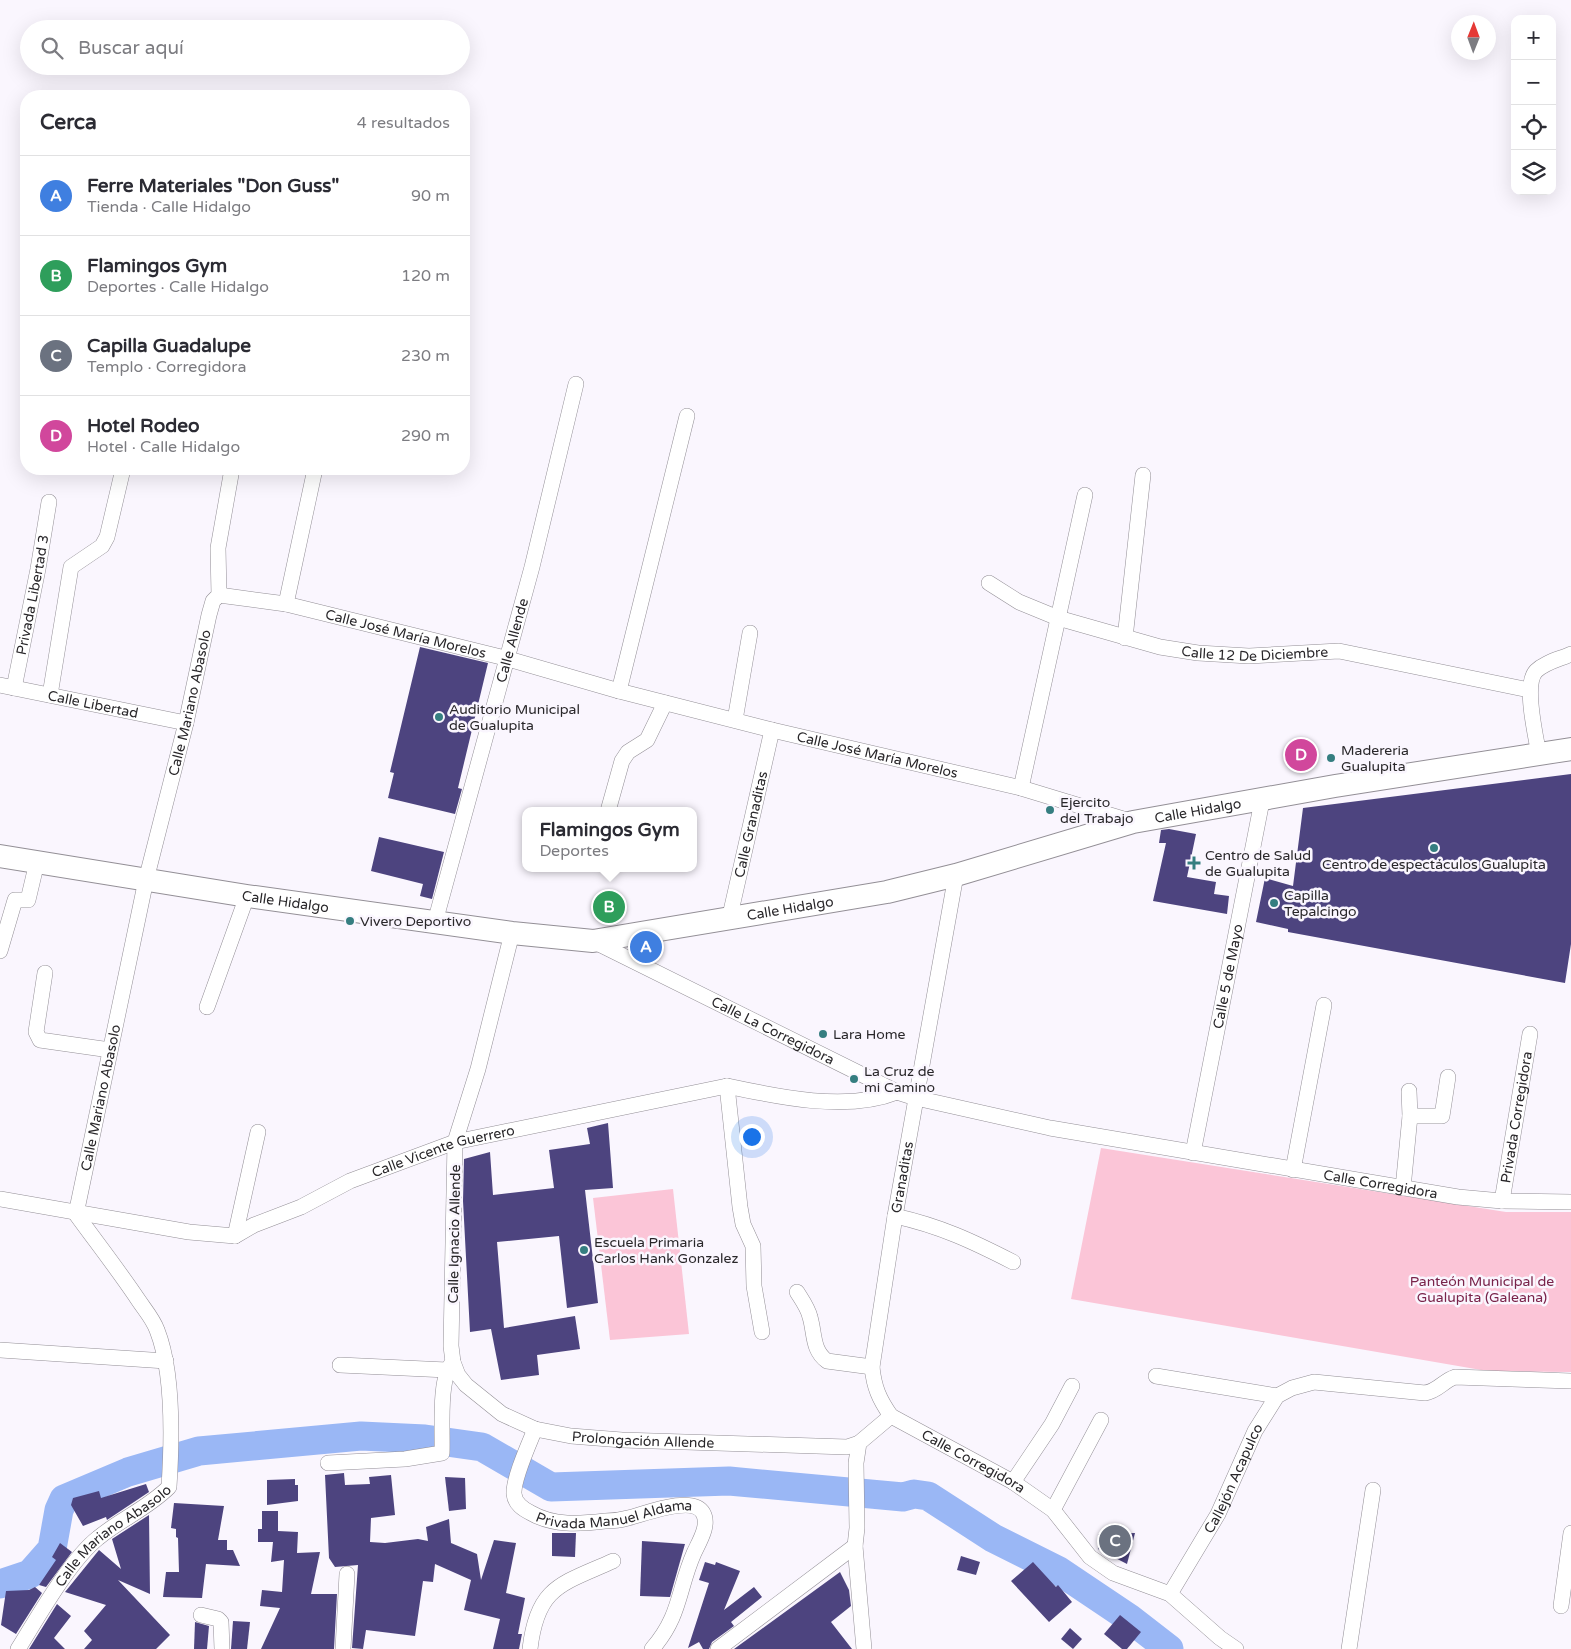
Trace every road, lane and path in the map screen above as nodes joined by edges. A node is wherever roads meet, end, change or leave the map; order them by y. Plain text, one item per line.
1 (576, 384) dead end
2 (686, 416) dead end
3 (122, 475) edge
4 (231, 475) edge
5 (314, 475) edge
6 (1143, 476) dead end
7 (1085, 496) dead end
8 (49, 502) dead end
9 (989, 582) dead end
10 (219, 594) junction
11 (286, 604) junction
12 (1058, 618) junction
13 (750, 633) dead end
14 (1125, 638) junction
15 (1571, 654) edge
16 (505, 658) junction
17 (7, 686) edge
18 (1530, 690) junction
19 (619, 691) junction
20 (50, 695) junction
21 (665, 703) junction
22 (735, 720) junction
23 (186, 723) junction
24 (772, 730) junction
25 (1571, 749) edge
26 (1539, 755) junction
27 (1021, 788) junction
28 (1262, 801) junction
29 (609, 807) edge
30 (1133, 822) junction
31 (0, 856) edge
32 (37, 862) junction
33 (956, 875) junction
34 (146, 880) junction
35 (247, 896) junction
36 (730, 920) junction
37 (435, 922) junction
38 (512, 933) junction
39 (593, 941) junction
40 (0, 951) edge
41 (45, 973) dead end
42 (1324, 1005) dead end
43 (208, 1007) dead end
44 (1530, 1034) dead end
45 (110, 1050) junction
46 (1448, 1077) dead end
47 (727, 1086) junction
48 (1409, 1091) dead end
49 (897, 1092) junction
50 (916, 1098) junction
51 (1410, 1116) junction
52 (258, 1132) dead end
53 (455, 1142) junction
54 (1193, 1153) junction
55 (1294, 1170) junction
56 (1403, 1188) junction
57 (0, 1199) edge
58 (1502, 1201) junction
59 (1571, 1202) edge
60 (76, 1214) junction
61 (895, 1216) junction
62 (235, 1236) junction
63 (1014, 1262) dead end
64 (797, 1292) dead end
65 (762, 1332) dead end
66 (0, 1350) edge
67 (166, 1361) junction
68 (340, 1365) dead end
69 (450, 1366) junction
70 (872, 1367) junction
71 (1156, 1376) dead end
72 (1571, 1381) edge
73 (1072, 1386) dead end
74 (1277, 1396) junction
75 (892, 1416) junction
76 (1101, 1420) dead end
77 (535, 1429) junction
78 (859, 1443) junction
79 (328, 1463) dead end
80 (1013, 1482) junction
81 (1373, 1490) dead end
82 (1053, 1510) junction
83 (1571, 1533) edge
84 (855, 1546) junction
85 (613, 1560) dead end
86 (347, 1574) dead end
87 (1170, 1594) junction
88 (1561, 1606) dead end
89 (201, 1615) dead end
90 (18, 1649) edge
91 (222, 1649) edge
92 (343, 1649) edge
93 (530, 1649) edge
94 (652, 1649) edge
95 (718, 1649) edge
96 (864, 1649) edge
97 (1236, 1649) edge
98 (1350, 1649) edge

1 - 16 street, Calle Allende
2 - 19 street
3 - 20 street
4 - 10 street, Calle Mariano Abasolo
5 - 11 street
6 - 14 street
7 - 12 street
8 - 17 street, Privada Libertad 3
9 - 12 street, Calle 12 De Diciembre
10 - 11 street, Calle José María Morelos
10 - 23 street, Calle Mariano Abasolo
11 - 16 street, Calle José María Morelos
12 - 14 street, Calle 12 De Diciembre
12 - 27 street
13 - 22 street
14 - 18 street, Calle 12 De Diciembre
15 - 18 street
16 - 19 street, Calle José María Morelos
16 - 37 street, Calle Allende
17 - 20 street, Calle Libertad
18 - 26 street
19 - 21 street, Calle José María Morelos
20 - 23 street, Calle Libertad
21 - 22 street, Calle José María Morelos
21 - 29 street
22 - 24 street, Calle José María Morelos
23 - 34 street, Calle Mariano Abasolo
24 - 27 street, Calle José María Morelos
24 - 36 street, Calle Granaditas
25 - 26 main road, Calle Hidalgo
26 - 28 main road, Calle Hidalgo
27 - 30 street, Calle José María Morelos
28 - 30 main road, Calle Hidalgo
28 - 54 street, Calle 5 de Mayo
30 - 33 main road, Calle Hidalgo
31 - 32 main road, Calle Hidalgo
32 - 34 main road, Calle Hidalgo
32 - 40 street
33 - 36 main road, Calle Hidalgo
33 - 50 street, Granaditas
34 - 35 main road, Calle Hidalgo
34 - 45 street, Calle Mariano Abasolo
35 - 37 main road, Calle Hidalgo
35 - 43 street
36 - 39 main road, Calle Hidalgo
37 - 38 main road, Calle Hidalgo
38 - 39 main road, Calle Hidalgo
38 - 53 street, Calle Ignacio Allende
39 - 49 street, Calle La Corregidora
41 - 45 street
42 - 55 street
44 - 58 street, Privada Corregidora
45 - 60 street, Calle Mariano Abasolo
46 - 51 street
47 - 49 street, Calle Vicente Guerrero
47 - 53 street, Calle Vicente Guerrero
47 - 65 street
48 - 51 street
49 - 50 street, Calle La Corregidora
50 - 54 street, Calle La Corregidora
50 - 61 street, Granaditas
51 - 56 street
52 - 62 street
53 - 62 street, Calle Vicente Guerrero
53 - 69 street, Calle Ignacio Allende
54 - 55 street, Calle Corregidora
55 - 56 street, Calle Corregidora
56 - 58 street, Calle Corregidora
57 - 60 street
58 - 59 street, Calle Corregidora
60 - 62 street
60 - 67 street, Calle Mariano Abasolo
61 - 63 street
61 - 70 street, Granaditas
64 - 70 street
66 - 67 street
67 - 90 street, Calle Mariano Abasolo
68 - 69 street
69 - 77 street, Prolongación Allende
69 - 79 street
70 - 75 street, Granaditas
71 - 74 street
72 - 74 street
73 - 80 street
74 - 87 street, Callejón Acapulco
75 - 78 street
75 - 80 street, Calle Corregidora
76 - 82 street
77 - 78 street, Prolongación Allende
77 - 94 street, Privada Manuel Aldama
78 - 84 street
80 - 82 street, Calle Corregidora
81 - 98 street
82 - 87 street, Calle Corregidora
83 - 88 street
84 - 95 street
84 - 96 street
85 - 93 street
86 - 92 street
87 - 97 street
89 - 91 street

